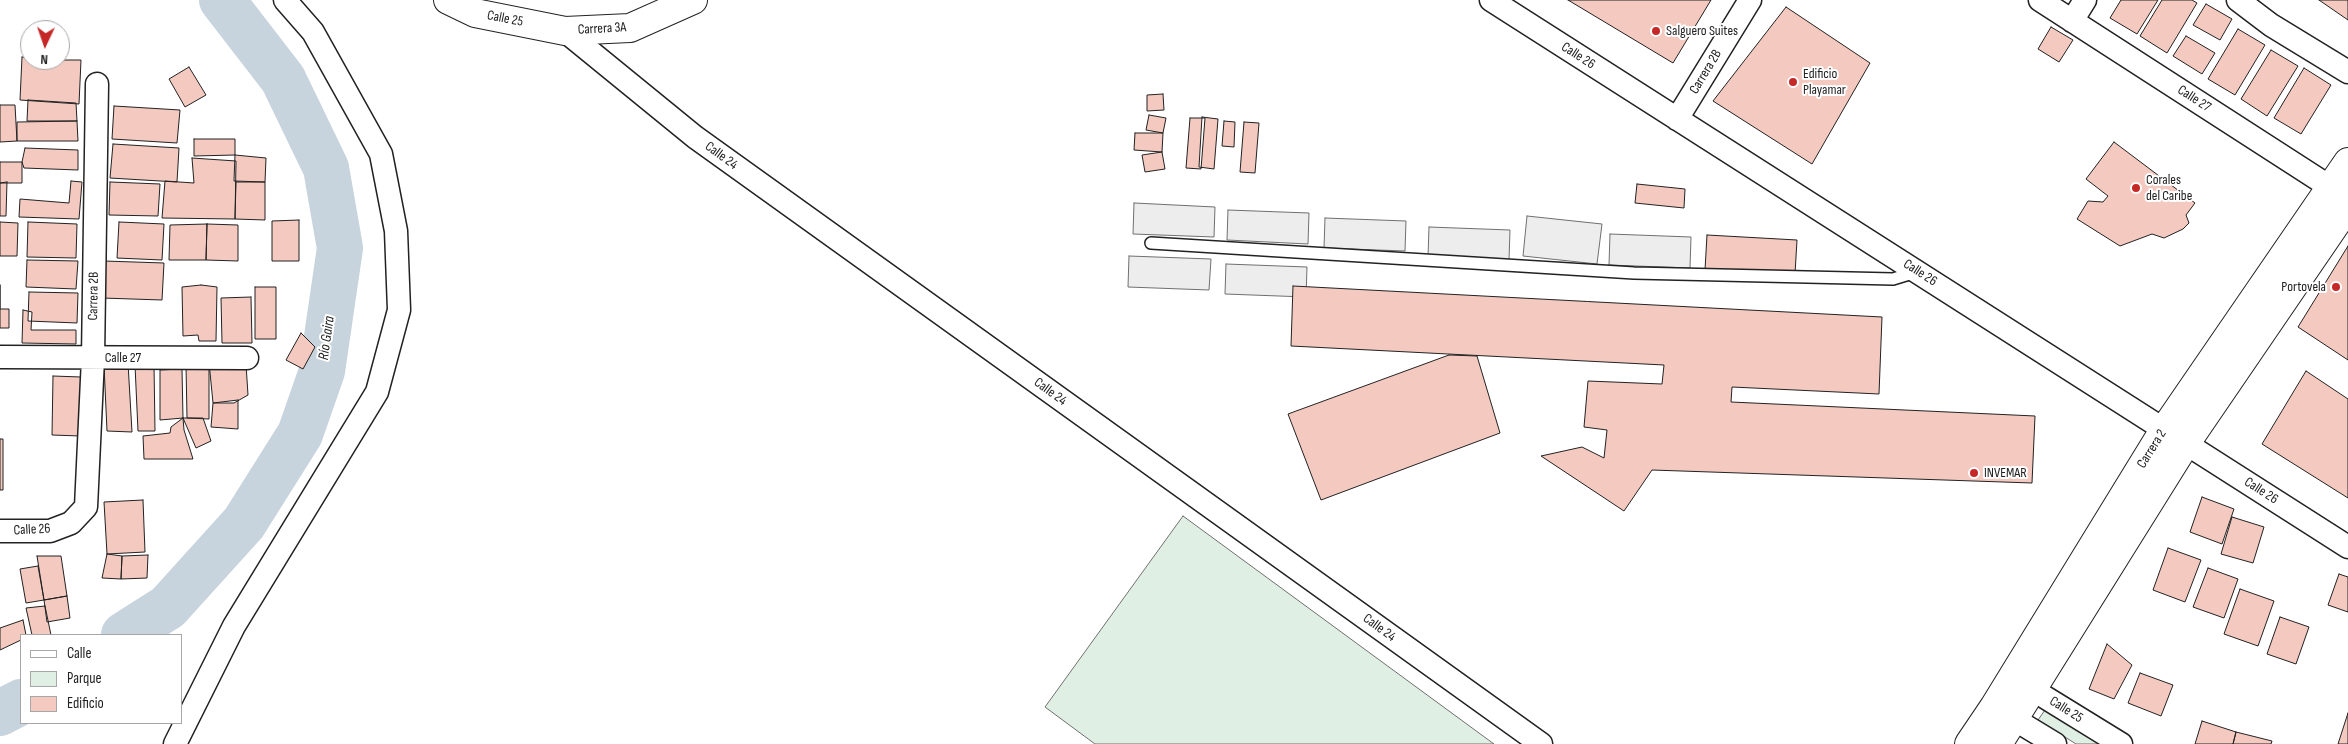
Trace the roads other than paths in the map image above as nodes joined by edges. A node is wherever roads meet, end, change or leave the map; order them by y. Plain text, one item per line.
1 (285, 0) edge
2 (448, 0) edge
3 (693, 0) edge
4 (1491, 0) edge
5 (1750, 0) edge
6 (2040, 0) edge
7 (2085, 0) edge
8 (2238, 0) edge
9 (2072, 21) junction
10 (565, 31) junction
11 (2348, 72) edge
12 (97, 84) dead end
13 (1677, 119) junction
14 (2348, 162) edge
15 (2342, 198) edge
16 (1151, 243) dead end
17 (1918, 272) junction
18 (0, 357) edge
19 (93, 358) junction
20 (247, 358) dead end
21 (2175, 436) junction
22 (86, 507) joint
23 (0, 531) edge
24 (2348, 547) edge
25 (2022, 682) junction
26 (2004, 713) junction
27 (175, 744) edge
28 (1541, 744) edge
29 (1969, 744) edge
30 (1998, 744) edge
31 (2055, 744) edge
32 (2121, 744) edge

1 - 27 street
2 - 10 street, Calle 25
3 - 10 street, Carrera 3A
4 - 13 street, Calle 26
5 - 13 street, Carrera 2B
6 - 9 street, Calle 27
7 - 9 street
8 - 11 street
9 - 15 street, Calle 27
10 - 28 street, Calle 24
12 - 19 street, Carrera 2B
13 - 17 street, Calle 26
14 - 15 street, Carrera 2
15 - 21 street, Carrera 2
16 - 17 lane
17 - 21 street, Calle 26
18 - 19 street, Calle 27
19 - 20 street, Calle 27
19 - 22 street, Carrera 2B
21 - 24 street, Calle 26
21 - 25 street, Carrera 2
22 - 23 street, Calle 26
25 - 26 street, Carrera 2
25 - 32 street, Calle 25
26 - 29 street, Carrera 2
26 - 30 street, Carrera 2
26 - 31 street

